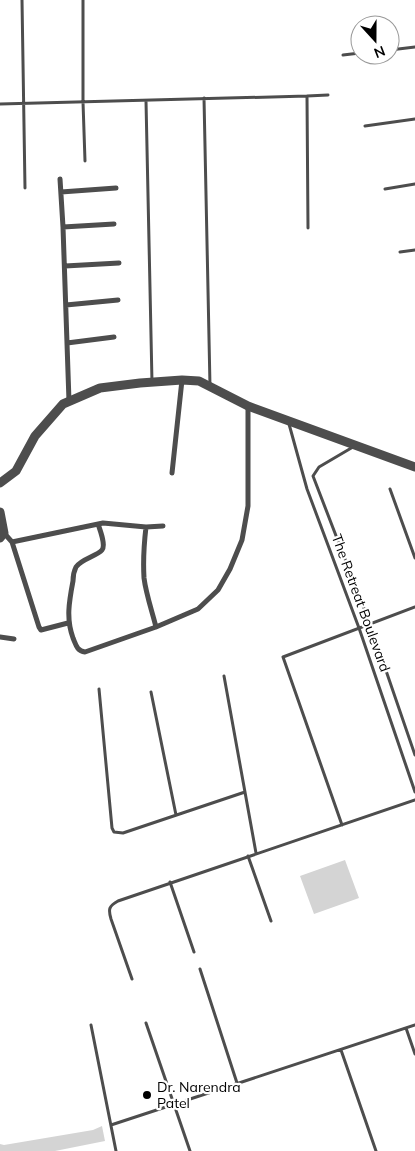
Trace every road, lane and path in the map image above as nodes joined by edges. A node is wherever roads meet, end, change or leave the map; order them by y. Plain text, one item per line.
1 (22, 0) edge
2 (82, 0) edge
3 (415, 47) edge
4 (400, 49) edge
5 (350, 54) edge
6 (343, 55) dead end
7 (328, 95) dead end
8 (307, 96) junction
9 (204, 98) junction
10 (146, 100) junction
11 (83, 102) junction
12 (24, 103) junction
13 (0, 104) edge
14 (415, 119) edge
15 (366, 126) dead end
16 (85, 162) dead end
17 (60, 179) dead end
18 (415, 184) edge
19 (26, 188) dead end
20 (116, 188) dead end
21 (385, 189) dead end
22 (61, 192) junction
23 (114, 224) dead end
24 (63, 227) junction
25 (308, 228) dead end
26 (415, 250) edge
27 (400, 252) dead end
28 (119, 262) dead end
29 (64, 266) junction
30 (118, 300) dead end
31 (66, 305) junction
32 (114, 338) dead end
33 (67, 343) junction
34 (182, 380) junction
35 (152, 382) junction
36 (210, 386) junction
37 (69, 401) junction
38 (248, 406) junction
39 (288, 420) junction
40 (356, 445) junction
41 (415, 467) edge
42 (172, 473) dead end
43 (0, 483) edge
44 (390, 489) dead end
45 (0, 512) edge
46 (98, 524) junction
47 (163, 526) dead end
48 (146, 527) junction
49 (2, 535) edge
50 (12, 542) junction
51 (415, 558) edge
52 (415, 607) edge
53 (68, 623) junction
54 (370, 624) junction
55 (156, 627) junction
56 (358, 628) junction
57 (0, 637) edge
58 (14, 639) dead end
59 (224, 676) dead end
60 (99, 688) dead end
61 (151, 692) dead end
62 (415, 755) edge
63 (245, 792) junction
64 (415, 792) edge
65 (415, 800) edge
66 (176, 815) junction
67 (342, 825) junction
68 (256, 853) junction
69 (248, 856) junction
70 (170, 882) junction
71 (271, 921) dead end
72 (194, 952) dead end
73 (200, 969) dead end
74 (132, 979) dead end
75 (146, 1023) dead end
76 (91, 1025) dead end
77 (415, 1025) edge
78 (406, 1028) junction
79 (341, 1050) junction
80 (415, 1054) edge
81 (237, 1083) junction
82 (174, 1104) junction
83 (111, 1124) junction
84 (116, 1151) edge
85 (190, 1151) edge
86 (376, 1151) edge

1 - 12 lane
2 - 11 lane
3 - 4 lane
5 - 6 lane
7 - 8 lane
8 - 9 lane
8 - 25 lane
9 - 10 lane
9 - 36 lane
10 - 11 lane
10 - 35 lane
11 - 12 lane
11 - 16 lane
12 - 13 lane
12 - 19 lane
14 - 15 lane
17 - 22 street
18 - 21 lane
20 - 22 street
22 - 24 street
23 - 24 street
24 - 29 street
26 - 27 lane
28 - 29 street
29 - 31 street
30 - 31 street
31 - 33 street
32 - 33 street
33 - 37 street
34 - 35 street
34 - 36 street
34 - 42 street
35 - 37 street
36 - 38 street
37 - 43 street
38 - 39 street
38 - 55 street
39 - 40 street
39 - 56 lane, The Retreat Boulevard
40 - 41 street
40 - 54 lane
44 - 51 lane
45 - 49 street
46 - 48 street
46 - 50 street
46 - 53 street
47 - 48 street
48 - 55 street
49 - 50 street
50 - 53 street
52 - 54 lane
53 - 55 street
54 - 56 lane
54 - 62 lane
56 - 64 lane, The Retreat Boulevard
56 - 67 lane
57 - 58 street
59 - 63 lane
60 - 66 lane
61 - 66 lane
63 - 66 lane
63 - 68 lane
65 - 67 lane
67 - 68 lane
68 - 69 lane
69 - 70 lane
69 - 71 lane
70 - 72 lane
70 - 74 lane
73 - 81 lane
75 - 82 lane
76 - 83 lane
77 - 78 lane
78 - 79 lane
78 - 80 lane
79 - 81 lane
79 - 86 lane
81 - 82 lane
82 - 83 lane
82 - 85 lane
83 - 84 lane

